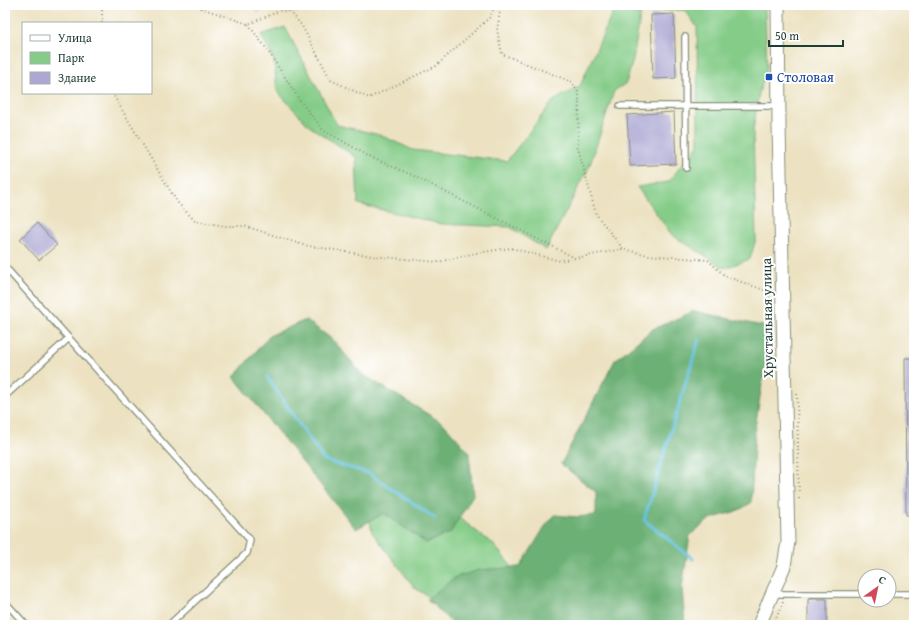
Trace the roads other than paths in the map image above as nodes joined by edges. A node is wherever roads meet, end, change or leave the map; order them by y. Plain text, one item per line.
1 (778, 5) edge
2 (685, 37) dead end
3 (620, 106) dead end
4 (685, 106) junction
5 (778, 106) junction
6 (686, 168) dead end
7 (5, 267) edge
8 (69, 338) junction
9 (5, 396) edge
10 (773, 594) junction
11 (857, 594) edge
12 (897, 594) edge
13 (914, 594) edge
14 (5, 602) edge
15 (26, 625) edge
16 (169, 625) edge
17 (759, 625) edge

1 - 5 street, Хрустальная улица
2 - 4 lane
3 - 4 lane
4 - 5 lane
4 - 6 lane
5 - 10 street, Хрустальная улица
7 - 8 lane
8 - 9 lane
8 - 16 lane
10 - 11 lane
10 - 17 street, Хрустальная улица
12 - 13 lane
14 - 15 lane

